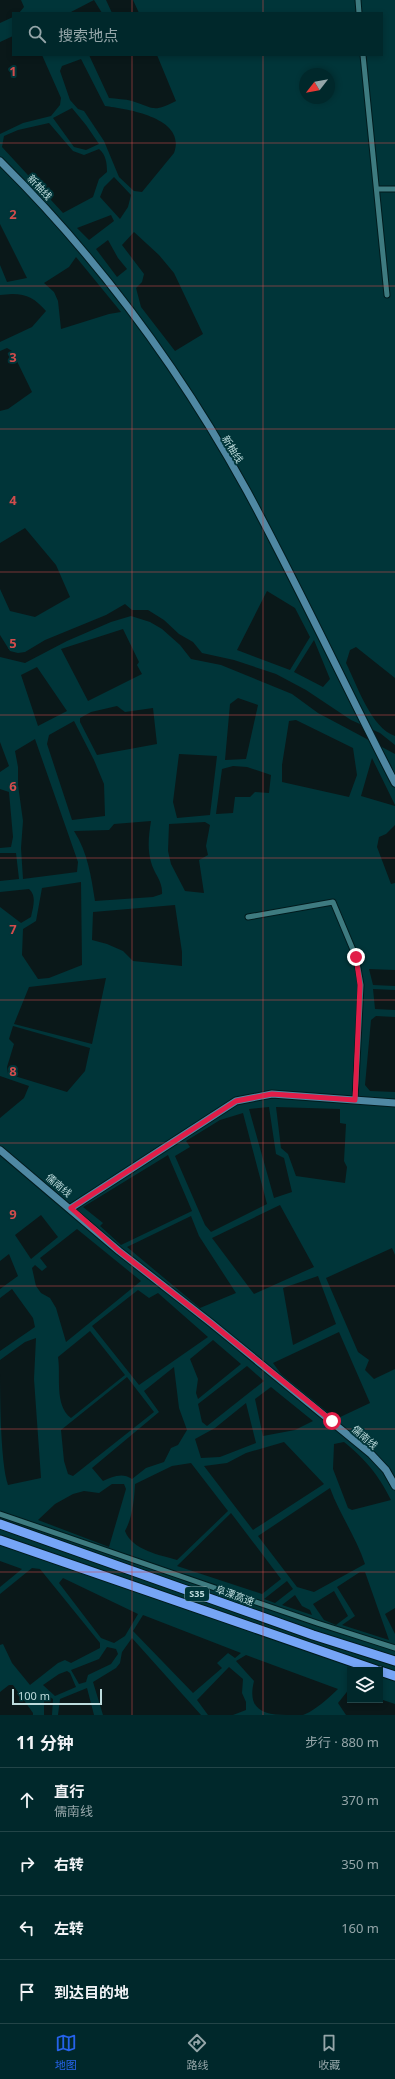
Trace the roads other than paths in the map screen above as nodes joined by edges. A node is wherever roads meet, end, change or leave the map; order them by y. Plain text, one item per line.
1 (358, 0) edge
2 (359, 12) edge
3 (364, 56) edge
4 (0, 161) edge
5 (377, 189) junction
6 (395, 189) edge
7 (387, 295) dead end
8 (395, 783) edge
9 (248, 917) dead end
10 (355, 1100) junction
11 (395, 1103) edge
12 (0, 1150) edge
13 (71, 1208) junction
14 (395, 1486) edge
15 (0, 1514) edge
16 (0, 1524) edge
17 (0, 1540) edge
18 (395, 1648) edge
19 (395, 1661) edge
20 (367, 1667) edge
21 (383, 1672) edge
22 (395, 1676) edge

1 - 2 street
3 - 5 street
4 - 8 street, 新柚线
5 - 6 street
5 - 7 street
9 - 10 street
10 - 11 street
10 - 13 street
12 - 13 street, 儒南线
13 - 14 street, 儒南线
15 - 18 street
16 - 19 highway, 阜溧高速 / S35
17 - 20 highway, S35
21 - 22 highway

